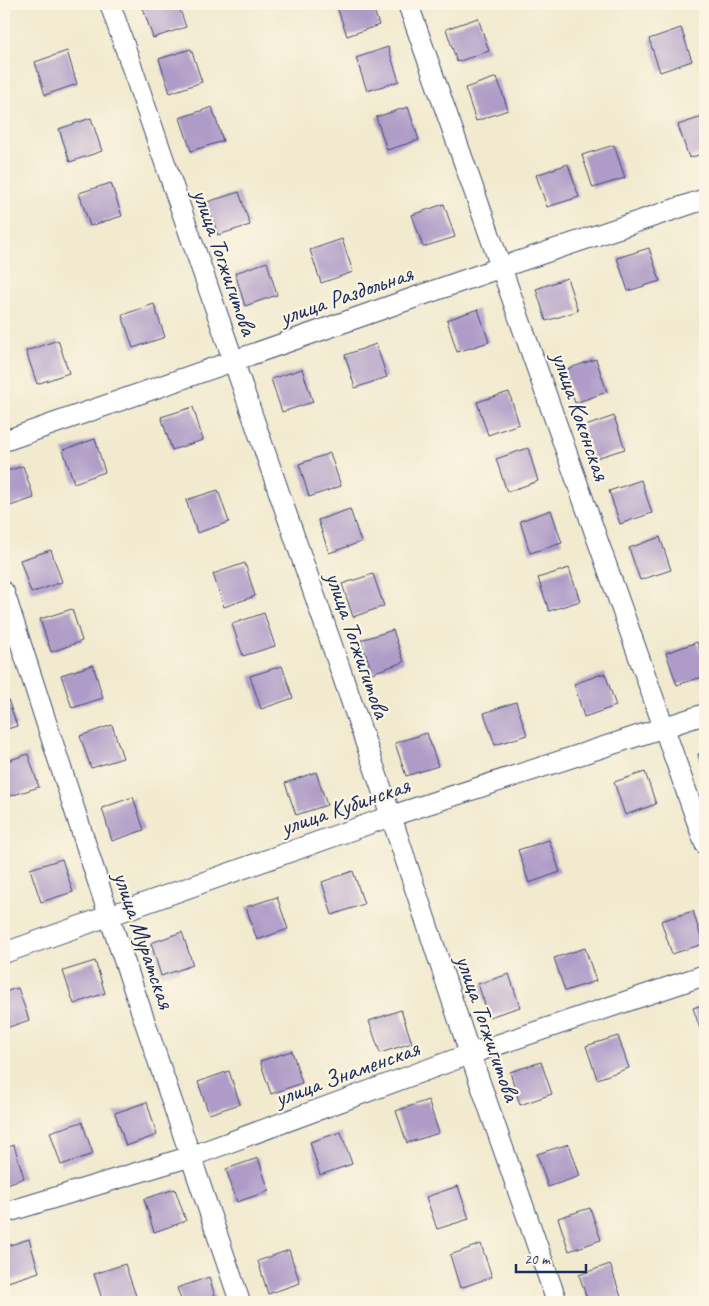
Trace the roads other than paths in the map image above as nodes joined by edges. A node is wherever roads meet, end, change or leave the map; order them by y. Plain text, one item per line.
1 (110, 4) edge
2 (408, 4) edge
3 (705, 199) edge
4 (502, 267) junction
5 (233, 361) junction
6 (4, 441) edge
7 (4, 592) edge
8 (705, 714) edge
9 (664, 728) junction
10 (391, 816) junction
11 (705, 844) edge
12 (109, 916) junction
13 (4, 953) edge
14 (705, 975) edge
15 (470, 1054) junction
16 (192, 1156) junction
17 (4, 1213) edge
18 (240, 1302) edge
19 (557, 1302) edge

1 - 5 street, улица Тогжигитова
2 - 4 street, улица Коконская
3 - 4 street, улица Раздольная
4 - 5 street, улица Раздольная
4 - 9 street, улица Коконская
5 - 6 street, улица Раздольная
5 - 10 street, улица Тогжигитова
7 - 12 street, улица Муратская
8 - 9 street, улица Кубинская
9 - 10 street, улица Кубинская
9 - 11 street, улица Коконская
10 - 12 street, улица Кубинская
10 - 15 street, улица Тогжигитова
12 - 13 street, улица Кубинская
12 - 16 street, улица Муратская
14 - 15 street, улица Знаменская
15 - 16 street, улица Знаменская
15 - 19 street, улица Тогжигитова
16 - 17 street, улица Знаменская
16 - 18 street, улица Муратская

